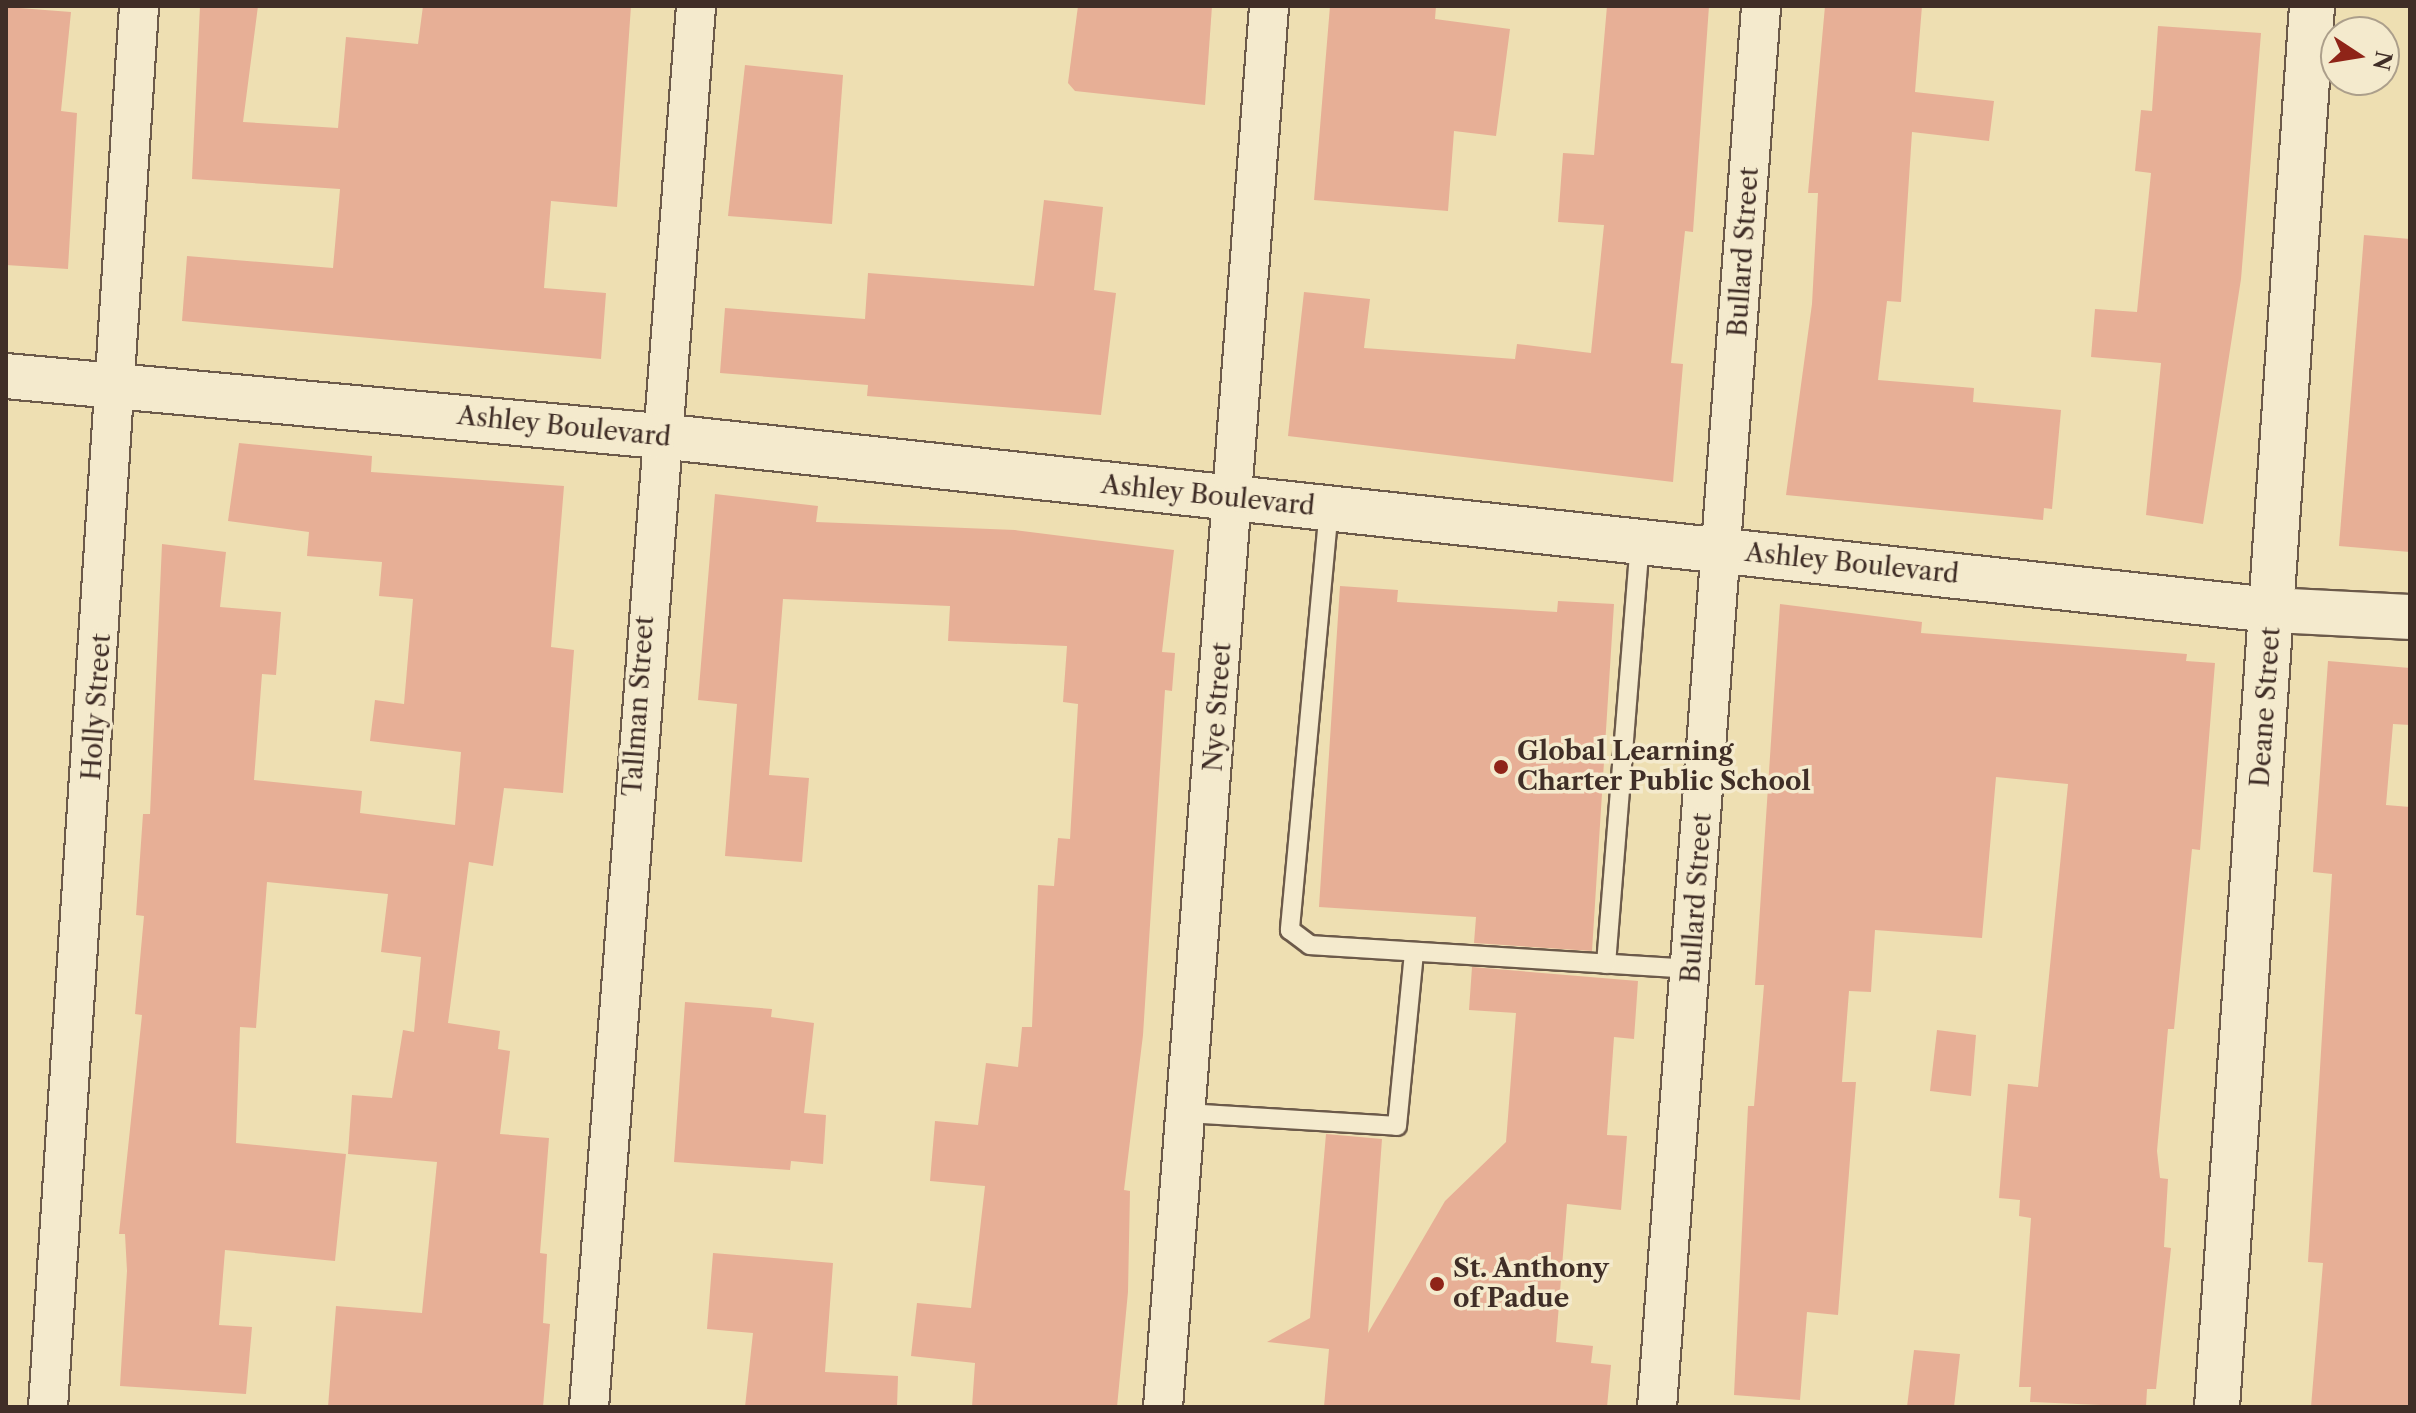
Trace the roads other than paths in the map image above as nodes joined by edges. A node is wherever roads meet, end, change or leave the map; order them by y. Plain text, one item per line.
1 (139, 6) edge
2 (696, 6) edge
3 (1269, 6) edge
4 (1761, 6) edge
5 (2312, 6) edge
6 (6, 376) edge
7 (119, 383) junction
8 (659, 436) junction
9 (1232, 497) junction
10 (1329, 508) junction
11 (1640, 541) junction
12 (1724, 550) junction
13 (2272, 610) junction
14 (2410, 617) edge
15 (1414, 953) junction
16 (1606, 964) junction
17 (1691, 969) junction
18 (1187, 1113) junction
19 (48, 1407) edge
20 (589, 1407) edge
21 (1163, 1407) edge
22 (1657, 1407) edge
23 (2217, 1407) edge

1 - 7 street, Holly Street
2 - 8 street, Tallman Street
3 - 9 street, Nye Street
4 - 12 street, Bullard Street
5 - 13 main road, Deane Street
6 - 7 main road, Ashley Boulevard
7 - 8 main road, Ashley Boulevard
7 - 19 street, Holly Street
8 - 9 main road, Ashley Boulevard
8 - 20 street, Tallman Street
9 - 10 main road, Ashley Boulevard
9 - 18 street, Nye Street
10 - 11 main road, Ashley Boulevard
10 - 15 lane
11 - 12 main road, Ashley Boulevard
11 - 16 lane
12 - 13 main road, Ashley Boulevard
12 - 17 street, Bullard Street
13 - 14 main road, Ashley Boulevard
13 - 23 main road, Deane Street
15 - 16 lane
15 - 18 lane
16 - 17 lane
17 - 22 street, Bullard Street
18 - 21 street, Nye Street

